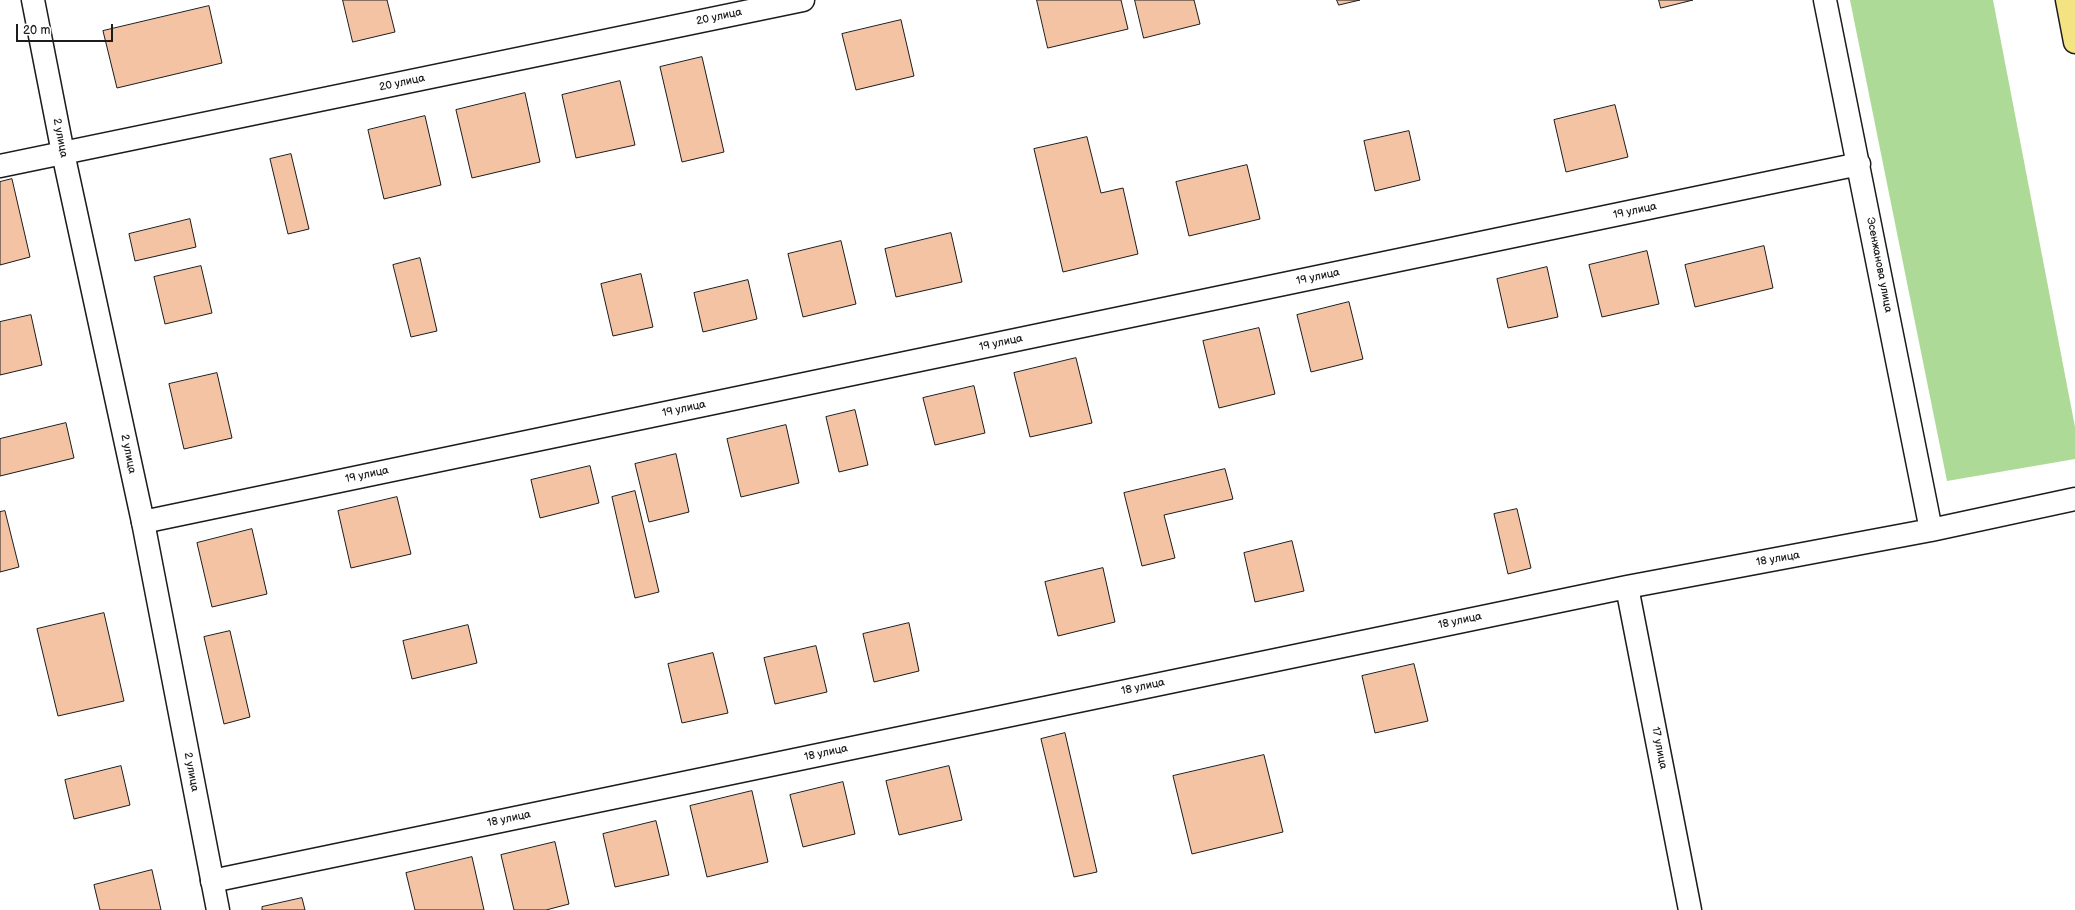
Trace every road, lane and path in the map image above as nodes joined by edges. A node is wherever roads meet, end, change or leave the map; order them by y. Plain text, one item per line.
1 (33, 0) edge
2 (803, 0) edge
3 (1825, 0) edge
4 (2067, 0) edge
5 (2075, 42) edge
6 (63, 152) junction
7 (1859, 164) junction
8 (0, 166) edge
9 (2075, 499) edge
10 (143, 522) junction
11 (1931, 530) junction
12 (1627, 586) junction
13 (212, 881) junction
14 (218, 910) edge
15 (1690, 910) edge

1 - 6 street, 2 улица
2 - 6 street, 20 улица
3 - 7 street, Эсенжанова улица
4 - 5 highway
6 - 8 street, 20 улица
6 - 10 street, 2 улица
7 - 10 street, 19 улица
7 - 11 street, Эсенжанова улица
9 - 11 street, 18 улица
10 - 13 street, 2 улица
11 - 12 street, 18 улица
12 - 13 street, 18 улица
12 - 15 street, 17 улица
13 - 14 street, 2 улица

